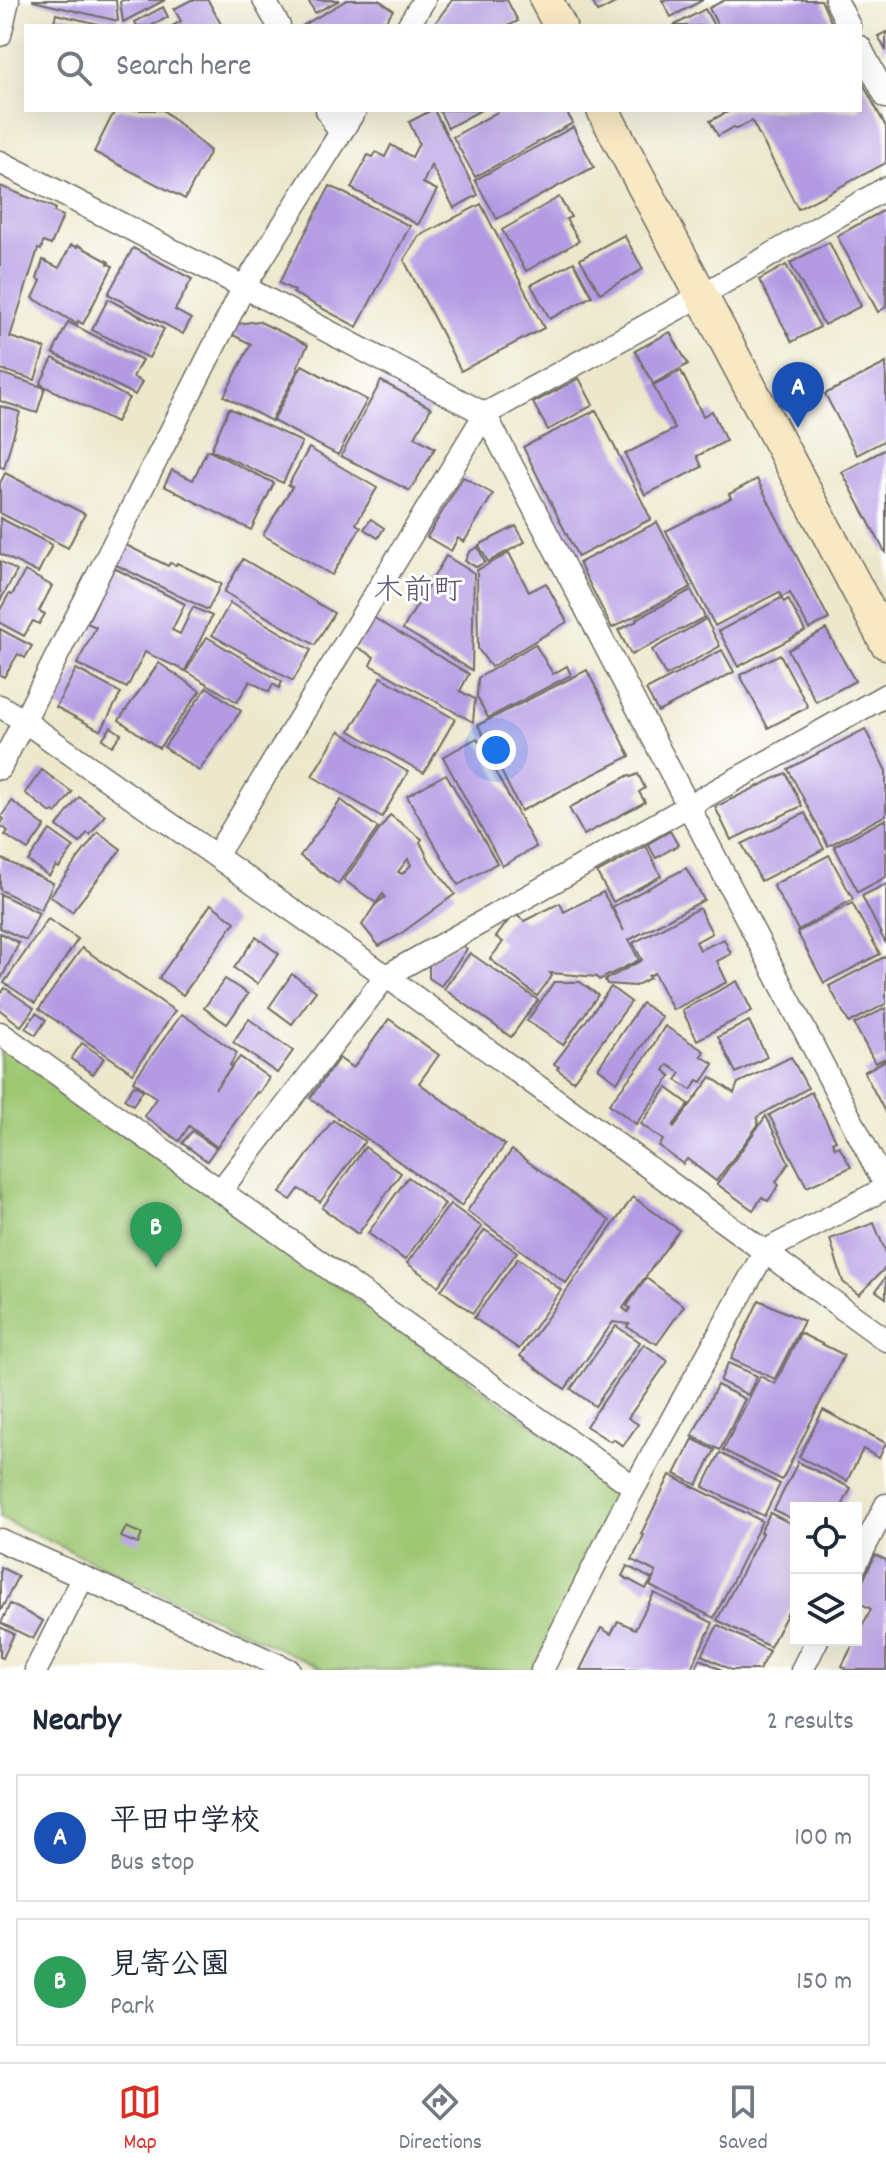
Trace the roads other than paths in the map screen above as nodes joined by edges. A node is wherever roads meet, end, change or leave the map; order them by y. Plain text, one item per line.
1 (8, 0) edge
2 (264, 0) edge
3 (424, 0) edge
4 (546, 0) edge
5 (836, 0) edge
6 (278, 24) edge
7 (409, 24) edge
8 (559, 24) edge
9 (848, 24) edge
10 (0, 35) edge
11 (862, 51) edge
12 (886, 97) edge
13 (328, 112) edge
14 (354, 112) edge
15 (604, 112) edge
16 (340, 133) junction
17 (0, 162) edge
18 (886, 188) edge
19 (244, 287) junction
20 (702, 295) junction
21 (485, 414) junction
22 (886, 643) edge
23 (886, 695) edge
24 (0, 706) edge
25 (24, 721) junction
26 (0, 768) edge
27 (688, 806) junction
28 (216, 856) junction
29 (386, 976) junction
30 (0, 1033) edge
31 (886, 1188) edge
32 (220, 1191) junction
33 (765, 1251) junction
34 (886, 1340) edge
35 (634, 1487) junction
36 (886, 1505) edge
37 (0, 1540) edge
38 (862, 1552) edge
39 (83, 1577) junction
40 (814, 1646) edge
41 (285, 1669) edge
42 (36, 1670) edge
43 (542, 1670) edge
44 (802, 1670) edge

1 - 10 street
2 - 6 street
3 - 7 street
4 - 8 street
5 - 9 street
11 - 12 street
13 - 16 street
14 - 16 street
15 - 20 street
16 - 19 street
17 - 19 street
18 - 20 street
19 - 21 street
19 - 25 street
20 - 21 street
20 - 22 street
21 - 27 street
21 - 28 street
23 - 27 street
24 - 25 street
25 - 26 street
25 - 28 street
27 - 29 street
27 - 31 street
28 - 29 street
29 - 32 street
29 - 33 street
30 - 32 street
31 - 33 street
32 - 35 street
33 - 34 street
33 - 35 street
35 - 43 street
36 - 38 street
37 - 39 street
39 - 41 street
39 - 42 street
40 - 44 street

